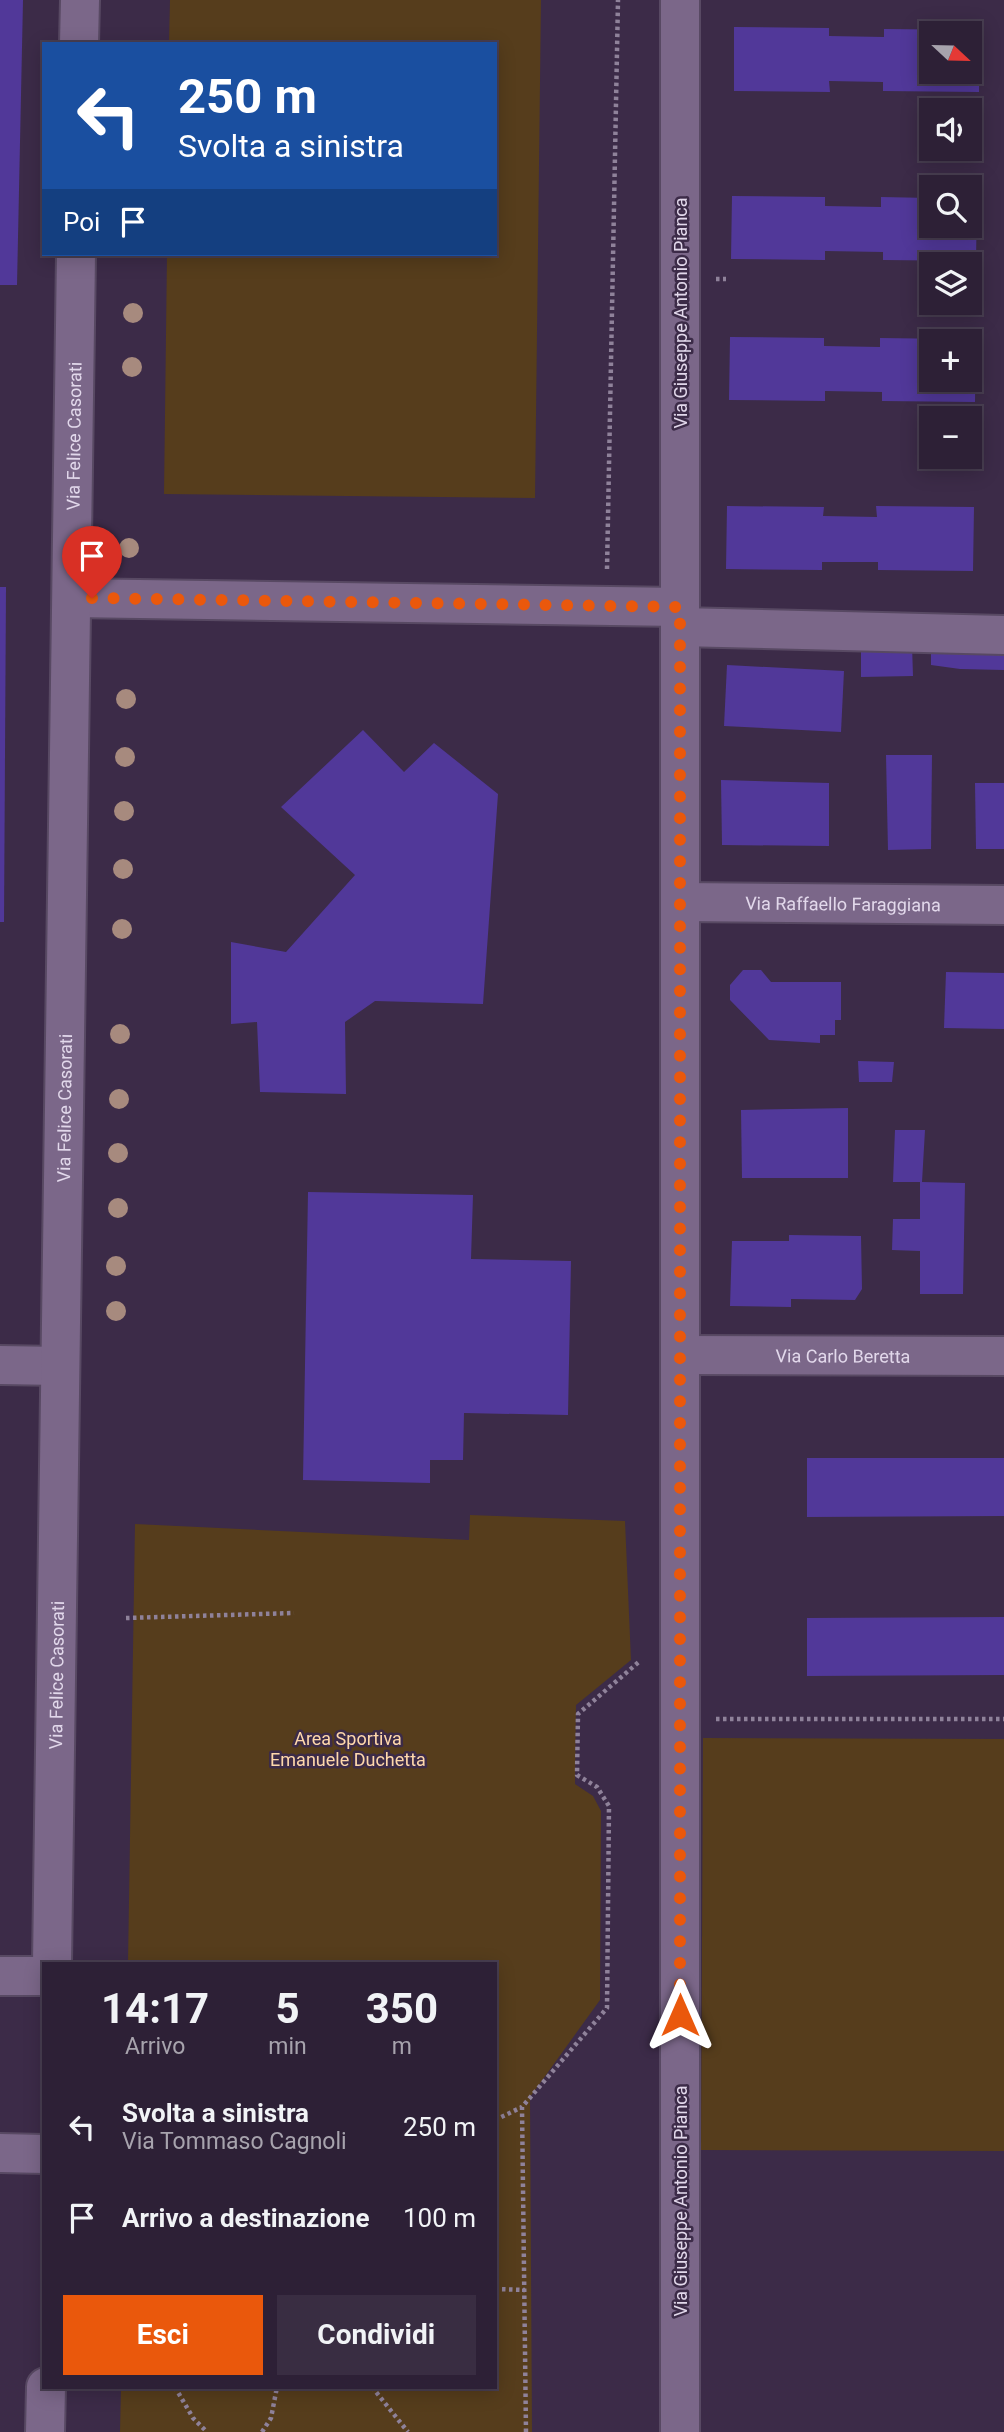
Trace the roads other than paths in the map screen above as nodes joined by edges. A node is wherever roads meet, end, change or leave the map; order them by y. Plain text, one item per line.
1 (80, 0) edge
2 (680, 0) edge
3 (79, 42) edge
4 (76, 256) edge
5 (72, 598) junction
6 (680, 617) junction
7 (1004, 635) edge
8 (680, 902) junction
9 (1004, 905) edge
10 (680, 1355) junction
11 (1004, 1356) edge
12 (0, 1365) edge
13 (60, 1366) junction
14 (52, 1962) edge
15 (0, 1976) edge
16 (42, 1976) edge
17 (0, 2153) edge
18 (42, 2154) edge
19 (46, 2389) edge
20 (46, 2432) edge
21 (680, 2432) edge

1 - 3 street
2 - 6 street, Via Giuseppe Antonio Pianca
4 - 5 street, Via Felice Casorati
5 - 6 street
5 - 13 street, Via Felice Casorati
6 - 7 street
6 - 8 street, Via Giuseppe Antonio Pianca
8 - 9 street, Via Raffaello Faraggiana
8 - 10 street, Via Giuseppe Antonio Pianca
10 - 11 street, Via Carlo Beretta
10 - 21 street, Via Giuseppe Antonio Pianca
12 - 13 street
13 - 14 street, Via Felice Casorati
15 - 16 street
17 - 18 street
19 - 20 street

